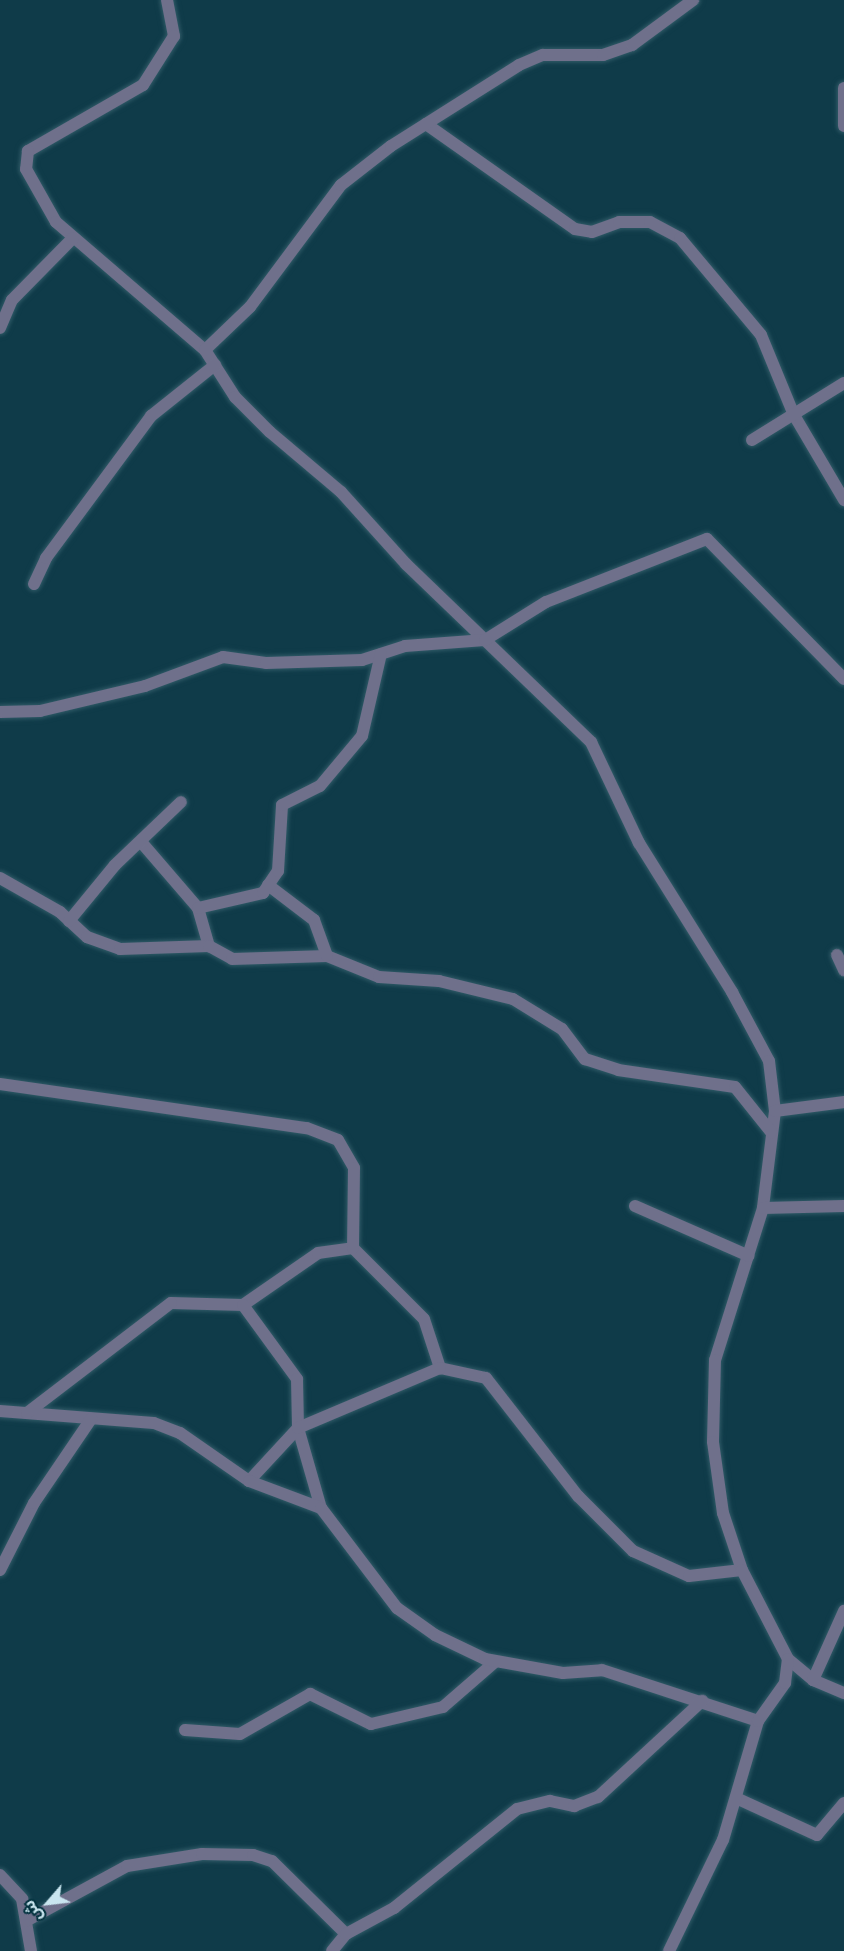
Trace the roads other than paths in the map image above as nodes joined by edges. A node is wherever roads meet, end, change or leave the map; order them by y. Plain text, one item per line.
1 (167, 0) edge
2 (693, 0) edge
3 (844, 88) edge
4 (426, 124) junction
5 (844, 126) edge
6 (73, 238) junction
7 (0, 328) edge
8 (205, 350) junction
9 (215, 365) junction
10 (844, 383) edge
11 (794, 415) junction
12 (752, 440) dead end
13 (844, 500) edge
14 (34, 584) dead end
15 (485, 640) junction
16 (381, 654) junction
17 (844, 679) edge
18 (0, 712) edge
19 (181, 802) dead end
20 (142, 843) junction
21 (0, 878) edge
22 (268, 885) junction
23 (198, 908) junction
24 (69, 921) junction
25 (209, 946) junction
26 (837, 955) dead end
27 (327, 956) junction
28 (844, 970) edge
29 (0, 1084) edge
30 (844, 1102) edge
31 (776, 1111) junction
32 (771, 1132) junction
33 (635, 1206) dead end
34 (844, 1206) edge
35 (762, 1208) junction
36 (353, 1248) junction
37 (749, 1256) junction
38 (243, 1305) junction
39 (440, 1368) junction
40 (0, 1411) edge
41 (27, 1413) junction
42 (91, 1419) junction
43 (298, 1428) junction
44 (249, 1481) junction
45 (321, 1508) junction
46 (0, 1569) edge
47 (742, 1570) junction
48 (844, 1611) edge
49 (788, 1659) junction
50 (495, 1662) junction
51 (813, 1680) junction
52 (844, 1693) edge
53 (702, 1701) junction
54 (758, 1721) junction
55 (185, 1730) dead end
56 (736, 1798) junction
57 (844, 1803) edge
58 (0, 1875) edge
59 (26, 1922) junction
60 (346, 1934) junction
61 (31, 1951) edge
62 (332, 1951) edge
63 (669, 1951) edge

1 - 6 street
2 - 4 street
3 - 5 street
4 - 8 street
4 - 11 street
6 - 7 street
6 - 8 street
8 - 9 street
9 - 14 street
9 - 15 street
10 - 11 street
11 - 12 street
11 - 13 street
15 - 16 street
15 - 17 street
15 - 31 street
16 - 18 street
16 - 22 street
19 - 20 street
20 - 23 street
20 - 24 street
21 - 24 street
22 - 23 street
22 - 27 street
23 - 25 street
24 - 25 street
25 - 27 street
26 - 28 street
27 - 32 street
29 - 36 street
30 - 31 street
31 - 32 street
32 - 35 street
33 - 37 street
34 - 35 street
35 - 37 street
36 - 38 street
36 - 39 street
37 - 47 street
38 - 41 street
38 - 43 street
39 - 43 street
39 - 47 street
40 - 41 street
41 - 42 street
42 - 44 street
42 - 46 street
43 - 44 street
43 - 45 street
44 - 45 street
45 - 50 street
47 - 49 street
48 - 51 street
49 - 51 street
49 - 54 street
50 - 53 street
50 - 55 street
51 - 52 street
53 - 54 street
53 - 60 street
54 - 56 street
56 - 57 street
56 - 63 street
58 - 59 street
59 - 60 street
59 - 61 street
60 - 62 street

